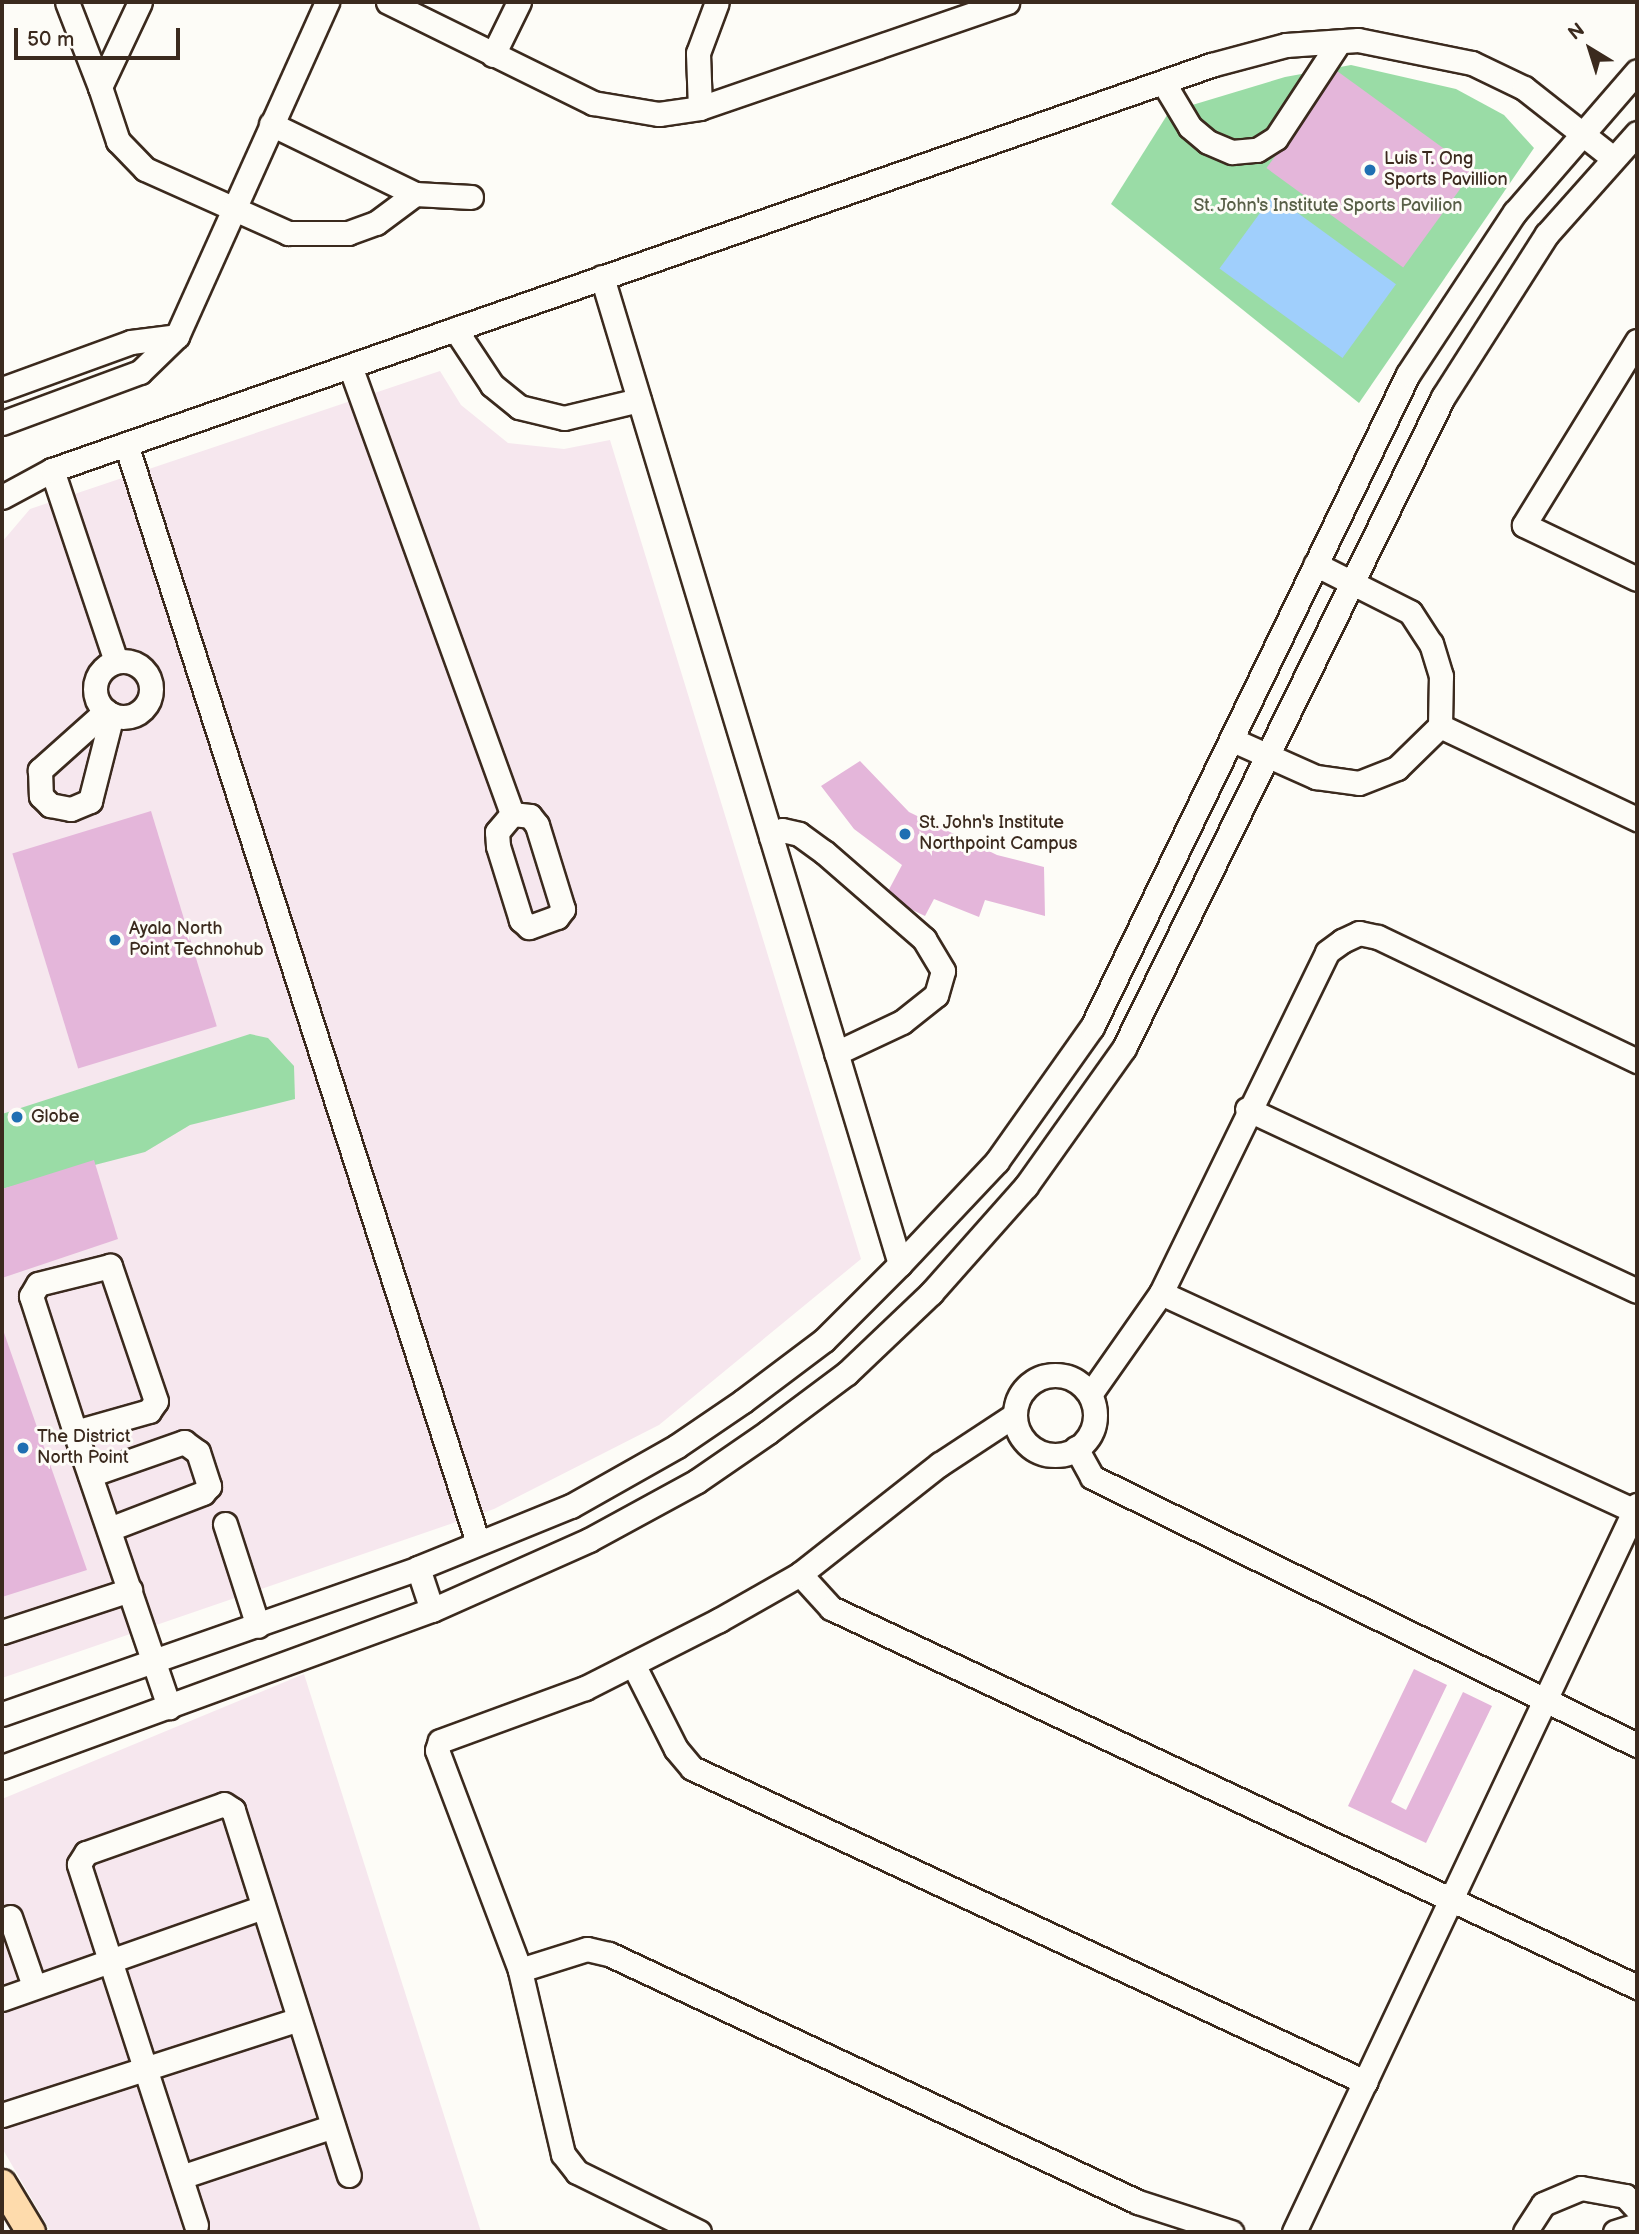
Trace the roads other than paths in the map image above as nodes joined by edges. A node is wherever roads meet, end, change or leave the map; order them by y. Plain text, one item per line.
1 (67, 2) edge
2 (139, 2) edge
3 (327, 2) edge
4 (388, 2) edge
5 (519, 2) edge
6 (717, 2) edge
7 (1007, 2) edge
8 (1339, 42) junction
9 (493, 55) junction
10 (1637, 71) edge
11 (1163, 82) junction
12 (100, 87) junction
13 (700, 108) junction
14 (271, 124) junction
15 (1580, 131) junction
16 (1637, 132) edge
17 (1613, 158) junction
18 (415, 194) junction
19 (471, 197) dead end
20 (229, 211) junction
21 (602, 277) junction
22 (454, 329) junction
23 (177, 336) junction
24 (1635, 348) edge
25 (83, 359) junction
26 (350, 366) junction
27 (2, 389) edge
28 (93, 390) junction
29 (639, 400) junction
30 (2, 424) edge
31 (125, 444) junction
32 (52, 470) junction
33 (2, 497) edge
34 (1315, 564) junction
35 (1637, 579) edge
36 (1349, 581) junction
37 (116, 662) junction
38 (1440, 726) junction
39 (1235, 741) junction
40 (1267, 757) junction
41 (512, 814) dead end
42 (1637, 819) edge
43 (771, 837) junction
44 (836, 1053) junction
45 (1637, 1061) edge
46 (1247, 1110) junction
47 (1034, 1111) junction
48 (1065, 1134) junction
49 (900, 1264) junction
50 (1637, 1291) edge
51 (1161, 1293) junction
52 (1091, 1393) junction
53 (1013, 1416) junction
54 (75, 1432) junction
55 (1076, 1448) junction
56 (90, 1475) junction
57 (1636, 1510) edge
58 (225, 1524) dead end
59 (109, 1529) junction
60 (478, 1543) junction
61 (418, 1568) junction
62 (800, 1574) junction
63 (130, 1590) junction
64 (432, 1610) junction
65 (258, 1626) junction
66 (2, 1632) edge
67 (156, 1663) junction
68 (634, 1664) junction
69 (1543, 1701) junction
70 (169, 1707) junction
71 (2, 1714) edge
72 (1637, 1745) edge
73 (2, 1767) edge
74 (1449, 1897) junction
75 (263, 1907) junction
76 (10, 1917) dead end
77 (112, 1959) junction
78 (520, 1970) junction
79 (34, 1986) junction
80 (1637, 1987) edge
81 (2, 1998) edge
82 (299, 2020) junction
83 (146, 2066) junction
84 (1365, 2082) junction
85 (2, 2115) edge
86 (333, 2126) junction
87 (349, 2175) dead end
88 (181, 2178) junction
89 (2, 2184) edge
90 (1637, 2209) edge
91 (196, 2225) dead end
92 (1637, 2225) edge
93 (31, 2232) edge
94 (699, 2232) edge
95 (1231, 2232) edge
96 (1294, 2232) edge
97 (1525, 2232) edge
98 (1615, 2232) edge

1 - 12 street
2 - 12 street
3 - 14 street
4 - 9 street
5 - 9 street
6 - 13 street
7 - 13 street
8 - 11 street
8 - 11 street
8 - 15 street
9 - 13 street
10 - 15 street
11 - 21 street
12 - 20 street
14 - 18 street
14 - 20 street
15 - 17 street
15 - 34 street
16 - 17 street
17 - 36 street
18 - 19 street
18 - 20 street
20 - 23 street
21 - 22 street
21 - 29 street
22 - 26 street
22 - 29 street
23 - 25 street
23 - 28 street
24 - 35 street
25 - 27 street
25 - 28 street
26 - 31 street
26 - 41 street
28 - 30 street
29 - 43 street
31 - 32 street
31 - 60 street
32 - 33 street
32 - 37 street
34 - 36 street
34 - 39 street
36 - 38 street
36 - 40 street
37 - 37 street
38 - 40 street
38 - 42 street
39 - 40 street
39 - 47 street
40 - 48 street
43 - 44 street
43 - 44 street
44 - 49 street
45 - 46 street
46 - 50 street
46 - 51 street
47 - 48 street
47 - 49 street
48 - 64 street
49 - 60 street
51 - 52 street
51 - 57 street
52 - 53 street
52 - 55 street
53 - 55 street
53 - 62 street
54 - 54 street
54 - 56 street
55 - 69 street
56 - 59 street
56 - 59 street
57 - 69 street
58 - 65 street
59 - 63 street
60 - 61 street
61 - 64 street
61 - 65 street
62 - 68 street
62 - 74 street
63 - 66 street
63 - 67 street
64 - 70 street
65 - 67 street
67 - 70 street
67 - 71 street
68 - 78 street
68 - 84 street
69 - 72 street
69 - 74 street
70 - 73 street
74 - 80 street
74 - 84 street
75 - 77 street
75 - 77 street
75 - 82 street
76 - 79 street
77 - 79 street
77 - 83 street
78 - 94 street
78 - 95 street
79 - 81 street
82 - 83 street
82 - 86 street
83 - 85 street
83 - 88 street
84 - 96 street
86 - 87 street
86 - 88 street
88 - 91 street
89 - 93 main road
90 - 97 street
92 - 98 street

